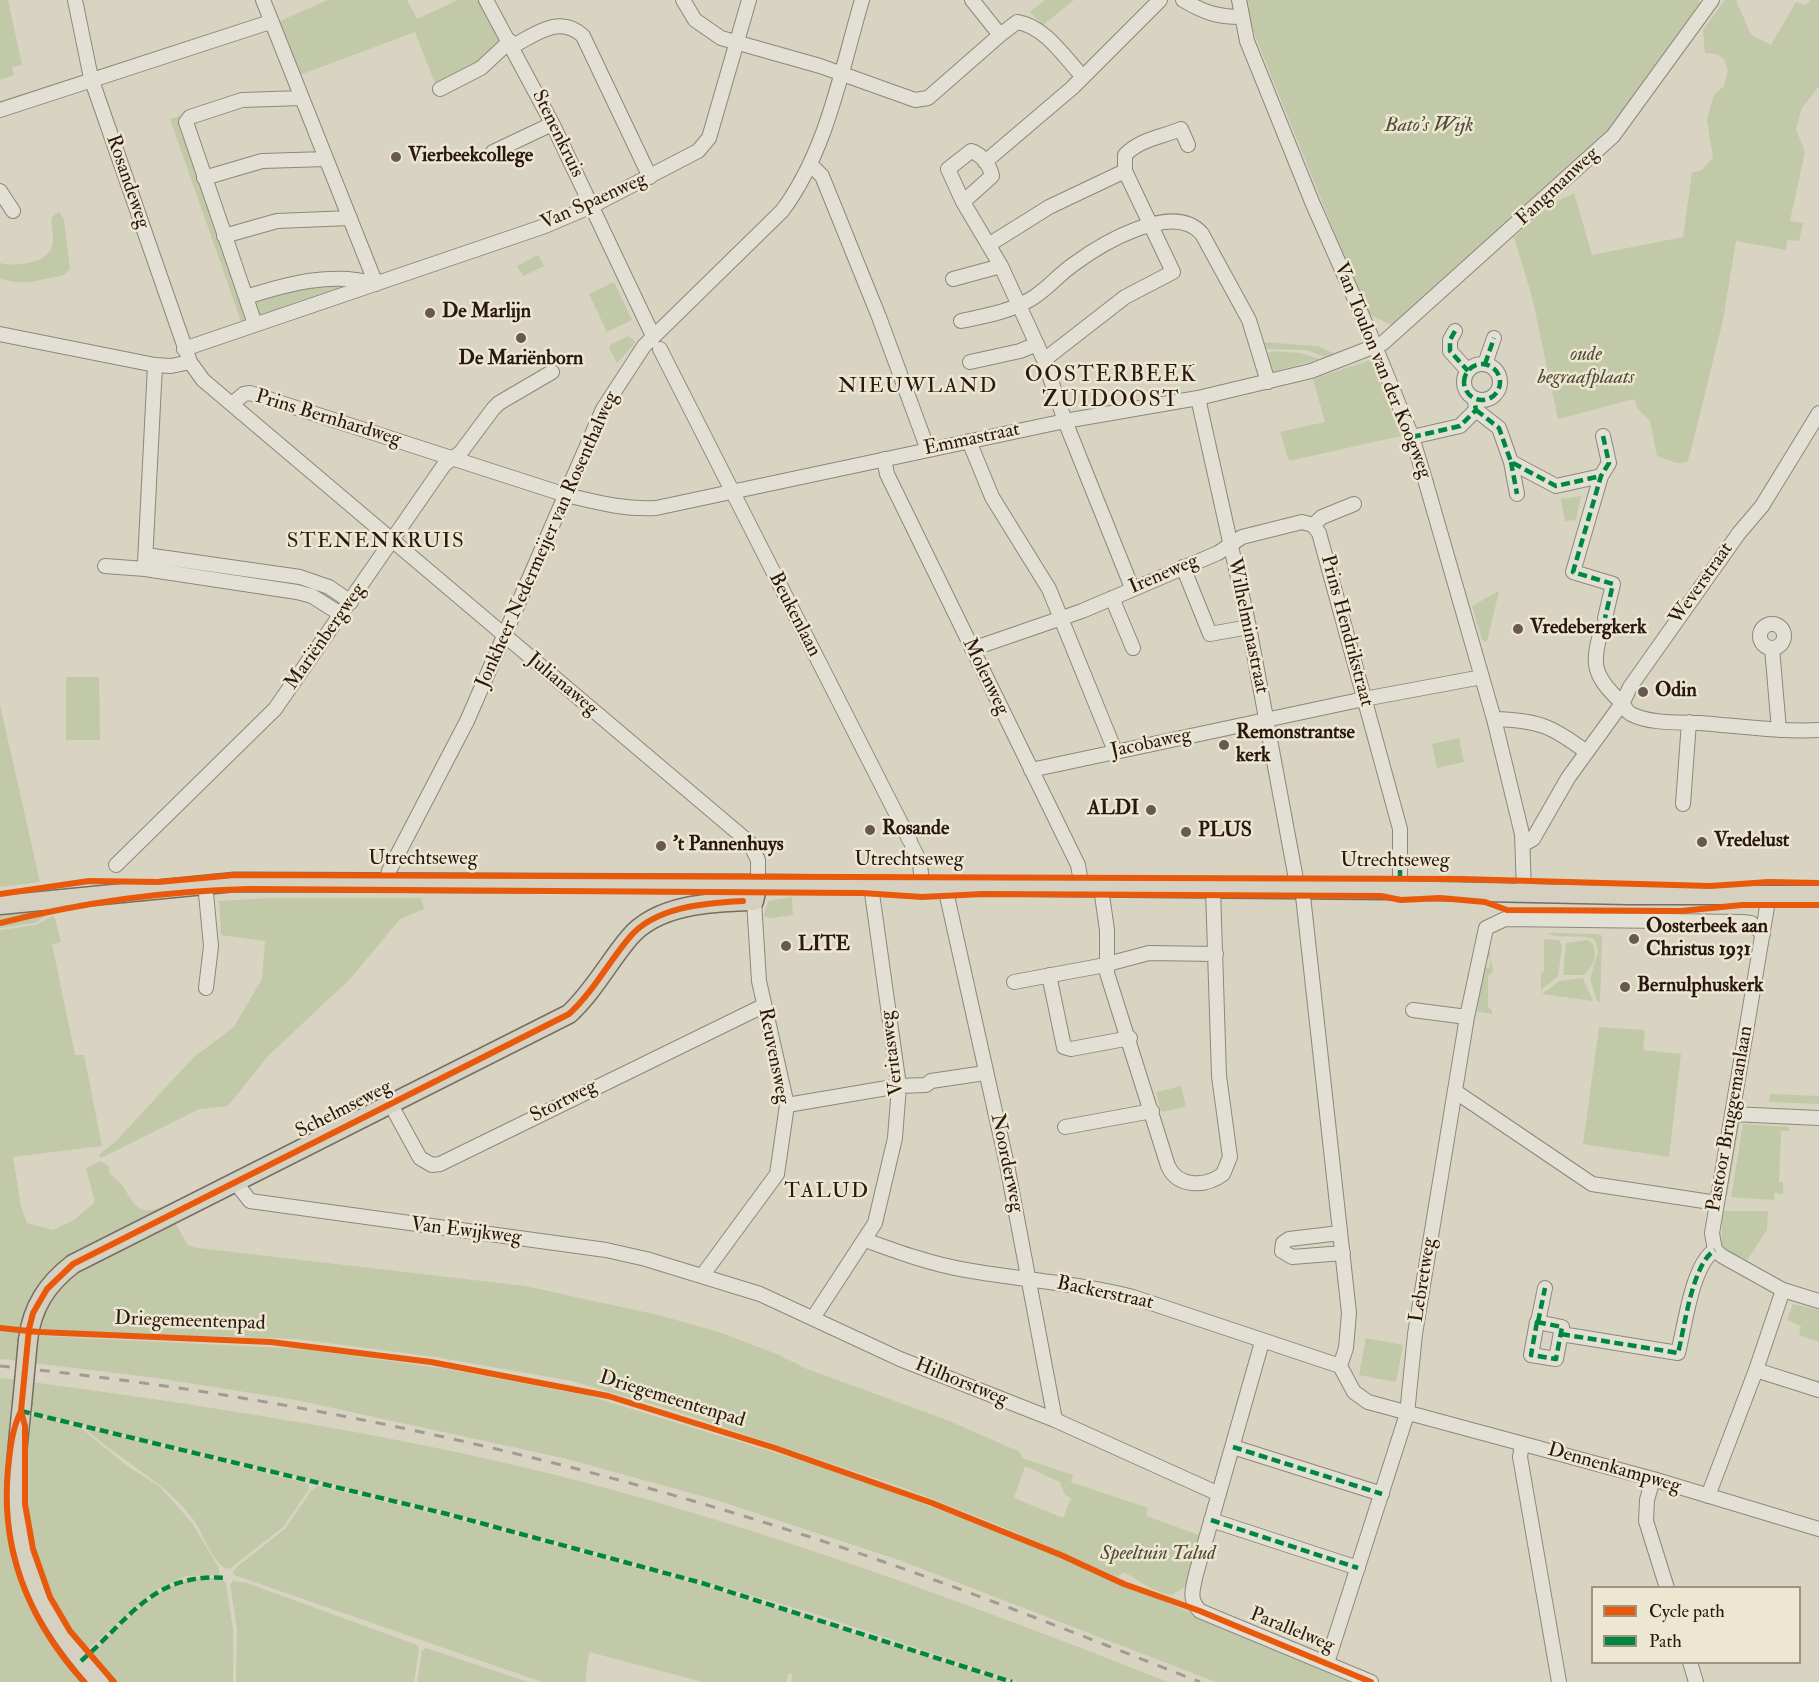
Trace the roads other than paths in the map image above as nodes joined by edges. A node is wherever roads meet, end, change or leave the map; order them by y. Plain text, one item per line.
1 (75, 0) edge
2 (263, 0) edge
3 (486, 0) edge
4 (683, 0) edge
5 (749, 0) edge
6 (862, 0) edge
7 (972, 0) edge
8 (1160, 0) edge
9 (1183, 0) edge
10 (1239, 0) edge
11 (1712, 0) edge
12 (1240, 17) junction
13 (270, 22) junction
14 (1000, 35) junction
15 (738, 42) junction
16 (512, 43) junction
17 (840, 74) junction
18 (1083, 77) junction
19 (91, 78) junction
20 (440, 89) dead end
21 (302, 98) junction
22 (0, 110) edge
23 (552, 124) junction
24 (1188, 145) dead end
25 (493, 152) dead end
26 (326, 159) junction
27 (985, 162) junction
28 (811, 165) junction
29 (1125, 171) junction
30 (650, 177) junction
31 (204, 178) junction
32 (0, 191) edge
33 (963, 202) junction
34 (592, 206) junction
35 (13, 211) dead end
36 (350, 218) junction
37 (1150, 223) junction
38 (224, 236) junction
39 (990, 244) junction
40 (1001, 266) junction
41 (953, 279) dead end
42 (376, 284) junction
43 (246, 297) junction
44 (1019, 305) junction
45 (961, 321) dead end
46 (255, 324) junction
47 (1455, 331) dead end
48 (0, 334) edge
49 (1494, 338) dead end
50 (657, 343) junction
51 (1037, 344) junction
52 (1375, 346) junction
53 (187, 356) junction
54 (1044, 360) junction
55 (970, 362) dead end
56 (155, 364) junction
57 (1485, 364) junction
58 (1468, 371) junction
59 (552, 372) dead end
60 (1268, 382) junction
61 (1198, 398) junction
62 (232, 404) junction
63 (1475, 405) junction
64 (1819, 413) edge
65 (1065, 421) junction
66 (1603, 436) dead end
67 (1412, 437) junction
68 (969, 441) junction
69 (928, 450) junction
70 (453, 457) junction
71 (884, 459) junction
72 (1511, 462) junction
73 (1601, 476) junction
74 (732, 492) junction
75 (1517, 494) dead end
76 (566, 495) junction
77 (1354, 504) dead end
78 (1313, 525) junction
79 (393, 541) junction
80 (1229, 545) junction
81 (146, 555) junction
82 (105, 566) dead end
83 (1183, 567) junction
84 (145, 569) junction
85 (1132, 588) junction
86 (1112, 598) junction
87 (351, 602) junction
88 (342, 615) junction
89 (1062, 619) junction
90 (1249, 627) junction
91 (505, 637) junction
92 (1133, 648) dead end
93 (1772, 648) dead end
94 (972, 649) junction
95 (1482, 677) junction
96 (1364, 699) junction
97 (1623, 702) junction
98 (1268, 719) junction
99 (1494, 719) junction
100 (1689, 722) junction
101 (1779, 730) junction
102 (1819, 730) edge
103 (1115, 751) junction
104 (1585, 752) junction
105 (1031, 770) junction
106 (1683, 804) dead end
107 (1524, 844) junction
108 (116, 865) dead end
109 (1400, 879) dead end
110 (205, 883) junction
111 (386, 883) junction
112 (871, 886) junction
113 (922, 886) junction
114 (945, 887) junction
115 (1091, 888) junction
116 (1213, 889) junction
117 (1300, 889) junction
118 (756, 892) junction
119 (1524, 892) junction
120 (1769, 895) junction
121 (1819, 895) edge
122 (44, 901) junction
123 (0, 905) edge
124 (0, 911) edge
125 (1763, 934) junction
126 (1216, 954) junction
127 (1106, 964) junction
128 (1049, 975) junction
129 (1014, 982) dead end
130 (206, 988) dead end
131 (763, 1006) junction
132 (1413, 1010) dead end
133 (1467, 1017) junction
134 (1130, 1038) junction
135 (985, 1073) junction
136 (899, 1086) junction
137 (1456, 1092) junction
138 (391, 1105) junction
139 (787, 1105) junction
140 (1152, 1111) junction
141 (1732, 1114) junction
142 (1819, 1118) edge
143 (1065, 1127) dead end
144 (236, 1183) junction
145 (1717, 1203) junction
146 (1340, 1233) junction
147 (865, 1240) junction
148 (1715, 1250) junction
149 (1343, 1253) junction
150 (702, 1276) junction
151 (1029, 1279) junction
152 (1545, 1288) dead end
153 (1783, 1290) junction
154 (1819, 1301) edge
155 (813, 1318) junction
156 (1538, 1322) junction
157 (1561, 1334) junction
158 (1262, 1342) junction
159 (1340, 1366) junction
160 (1756, 1370) junction
161 (1819, 1390) edge
162 (1407, 1414) junction
163 (1055, 1420) junction
164 (1522, 1444) junction
165 (1233, 1448) junction
166 (1653, 1479) junction
167 (1219, 1494) junction
168 (1382, 1494) junction
169 (1708, 1496) junction
170 (1211, 1520) junction
171 (1819, 1529) edge
172 (1358, 1568) junction
173 (1667, 1586) edge
174 (1327, 1664) junction
175 (1691, 1664) edge
176 (100, 1682) edge
177 (1371, 1682) edge
178 (1559, 1682) edge
179 (1696, 1682) edge

1 - 19 street, Rosandeweg
2 - 13 street
3 - 16 street, Stenenkruis
4 - 15 street
5 - 15 street, Van Spaenweg
6 - 17 street, Jonkheer Nedermeijer van Rosenthalweg
7 - 14 street
8 - 18 street
9 - 12 street
10 - 12 street, Van Toulon van der Koogweg
11 - 52 street, Fangmanweg
12 - 52 street, Van Toulon van der Koogweg
13 - 19 street
13 - 21 street
14 - 17 street
14 - 18 street
15 - 17 street
15 - 30 street, Van Spaenweg
16 - 20 street
16 - 23 street, Stenenkruis
16 - 30 street
17 - 28 street, Jonkheer Nedermeijer van Rosenthalweg
18 - 27 street
19 - 22 street
19 - 53 street, Rosandeweg
21 - 26 street
21 - 31 street
23 - 25 street
23 - 34 street, Stenenkruis
24 - 29 street
26 - 31 street
26 - 36 street
27 - 33 street
27 - 33 street
28 - 50 street, Jonkheer Nedermeijer van Rosenthalweg
28 - 69 street
29 - 37 street
29 - 39 street
30 - 34 street, Van Spaenweg
31 - 38 street
32 - 35 street
33 - 39 street
34 - 42 street, Van Spaenweg
34 - 50 street, Stenenkruis
36 - 38 street
36 - 42 street
37 - 44 street
37 - 54 street
37 - 60 street
38 - 43 street
39 - 40 street
40 - 41 street
40 - 44 street
42 - 43 street, Van Spaenweg
42 - 46 street, Van Spaenweg
43 - 46 street
44 - 45 street
44 - 51 street
46 - 53 street, Van Spaenweg
47 - 58 street
48 - 56 street
49 - 57 street
50 - 74 street, Beukenlaan
50 - 76 street, Jonkheer Nedermeijer van Rosenthalweg
51 - 54 street
51 - 55 street
52 - 60 street, Emmastraat
52 - 67 street, Van Toulon van der Koogweg
53 - 56 street
53 - 62 street, Prins Bernhardweg
54 - 65 street
56 - 81 street
57 - 58 street
57 - 63 street
58 - 63 street
59 - 70 street, Mariënbergweg
60 - 61 street, Emmastraat
61 - 65 street, Emmastraat
61 - 80 street, Wilhelminastraat
62 - 70 street, Prins Bernhardweg
62 - 79 street, Julianaweg
63 - 67 street
63 - 72 street
64 - 97 street, Weverstraat
65 - 68 street, Emmastraat
65 - 85 street
66 - 73 street
67 - 95 street, Van Toulon van der Koogweg
68 - 69 street, Emmastraat
68 - 89 street
69 - 71 street, Emmastraat
70 - 76 street, Prins Bernhardweg
70 - 79 street, Mariënbergweg
71 - 74 street, Emmastraat
71 - 94 street, Molenweg
72 - 73 street
72 - 75 street
73 - 97 street
74 - 76 street, Emmastraat
74 - 113 street, Beukenlaan
76 - 91 street, Jonkheer Nedermeijer van Rosenthalweg
77 - 78 street, Ireneweg
78 - 80 street, Ireneweg
78 - 96 street, Prins Hendrikstraat
79 - 87 street, Mariënbergweg
79 - 91 street, Julianaweg
80 - 83 street, Ireneweg
80 - 90 street, Wilhelminastraat
81 - 84 street
81 - 87 street
82 - 84 street
83 - 85 street, Ireneweg
83 - 90 street
84 - 88 street
85 - 86 street, Ireneweg
86 - 89 street, Ireneweg
86 - 92 street
87 - 88 street, Mariënbergweg
88 - 108 street, Mariënbergweg
89 - 94 street, Ireneweg
89 - 103 street
90 - 98 street, Wilhelminastraat
91 - 111 street, Jonkheer Nedermeijer van Rosenthalweg
91 - 118 street, Julianaweg
93 - 101 street
94 - 105 street, Molenweg
95 - 96 street, Jacobaweg
95 - 99 street, Van Toulon van der Koogweg
96 - 98 street, Jacobaweg
96 - 109 street, Prins Hendrikstraat
97 - 100 street
97 - 104 street, Weverstraat
98 - 103 street, Jacobaweg
98 - 117 street, Wilhelminastraat
99 - 104 street
99 - 107 street, Van Toulon van der Koogweg
100 - 101 street
100 - 106 street
101 - 102 street
103 - 105 street, Jacobaweg
104 - 107 street, Weverstraat
105 - 115 street, Molenweg
107 - 119 street, Van Toulon van der Koogweg
110 - 111 main road, Utrechtseweg
110 - 122 main road, Utrechtseweg
110 - 130 street
111 - 118 main road, Utrechtseweg
112 - 113 main road, Utrechtseweg
112 - 118 main road, Utrechtseweg
112 - 136 street, Veritasweg
113 - 114 main road, Utrechtseweg
114 - 115 main road, Utrechtseweg
114 - 135 street, Noorderweg
115 - 116 main road, Utrechtseweg
115 - 127 street, Molenweg
116 - 117 main road, Utrechtseweg
116 - 126 street
117 - 119 main road, Utrechtseweg
117 - 146 street, Wilhelminastraat
118 - 131 street, Reuvensweg
118 - 138 main road, Schelmseweg
119 - 120 main road, Utrechtseweg
120 - 121 main road, Utrechtseweg
120 - 125 street, Pastoor Bruggemanlaan
122 - 123 main road, Utrechtseweg
122 - 124 main road, Utrechtseweg
125 - 133 street, Lebretweg
125 - 141 street, Pastoor Bruggemanlaan
126 - 127 street
126 - 140 street, Molenweg
127 - 128 street
127 - 134 street, Molenweg
128 - 129 street
128 - 134 street
131 - 138 street, Stortweg
131 - 139 street, Reuvensweg
132 - 133 street
133 - 137 street, Lebretweg
134 - 140 street, Molenweg
135 - 136 street
135 - 151 street, Noorderweg
136 - 139 street
136 - 147 street, Veritasweg
137 - 145 street
137 - 162 street, Lebretweg
138 - 144 main road, Schelmseweg
139 - 150 street, Reuvensweg
140 - 143 street
141 - 142 street
141 - 145 street, Pastoor Bruggemanlaan
144 - 150 street, Van Ewijkweg
144 - 176 main road, Schelmseweg, bridge
145 - 148 street, Pastoor Bruggemanlaan
146 - 149 street, Wilhelminastraat
146 - 149 street
147 - 151 street, Backerstraat
147 - 155 street, Veritasweg
148 - 153 street
148 - 157 street
149 - 159 street, Wilhelminastraat
150 - 155 street, Hilhorstweg
151 - 158 street, Backerstraat
151 - 163 street, Noorderweg
152 - 156 street
153 - 154 street
153 - 160 street
155 - 163 street, Hilhorstweg
156 - 157 street
156 - 157 street
158 - 159 street, Backerstraat
158 - 165 street
159 - 162 street, Dennenkampweg
160 - 161 street
160 - 169 street
162 - 164 street, Dennenkampweg
162 - 168 street, Lebretweg
163 - 167 street, Hilhorstweg
164 - 166 street, Dennenkampweg
164 - 178 street
165 - 167 street
165 - 168 street
166 - 169 street, Dennenkampweg
166 - 173 street
167 - 170 street
168 - 172 street, Lebretweg
169 - 171 street, Dennenkampweg
170 - 172 street
170 - 174 street, Parallelweg
172 - 174 street, Lebretweg
174 - 177 street, Parallelweg
175 - 179 street

